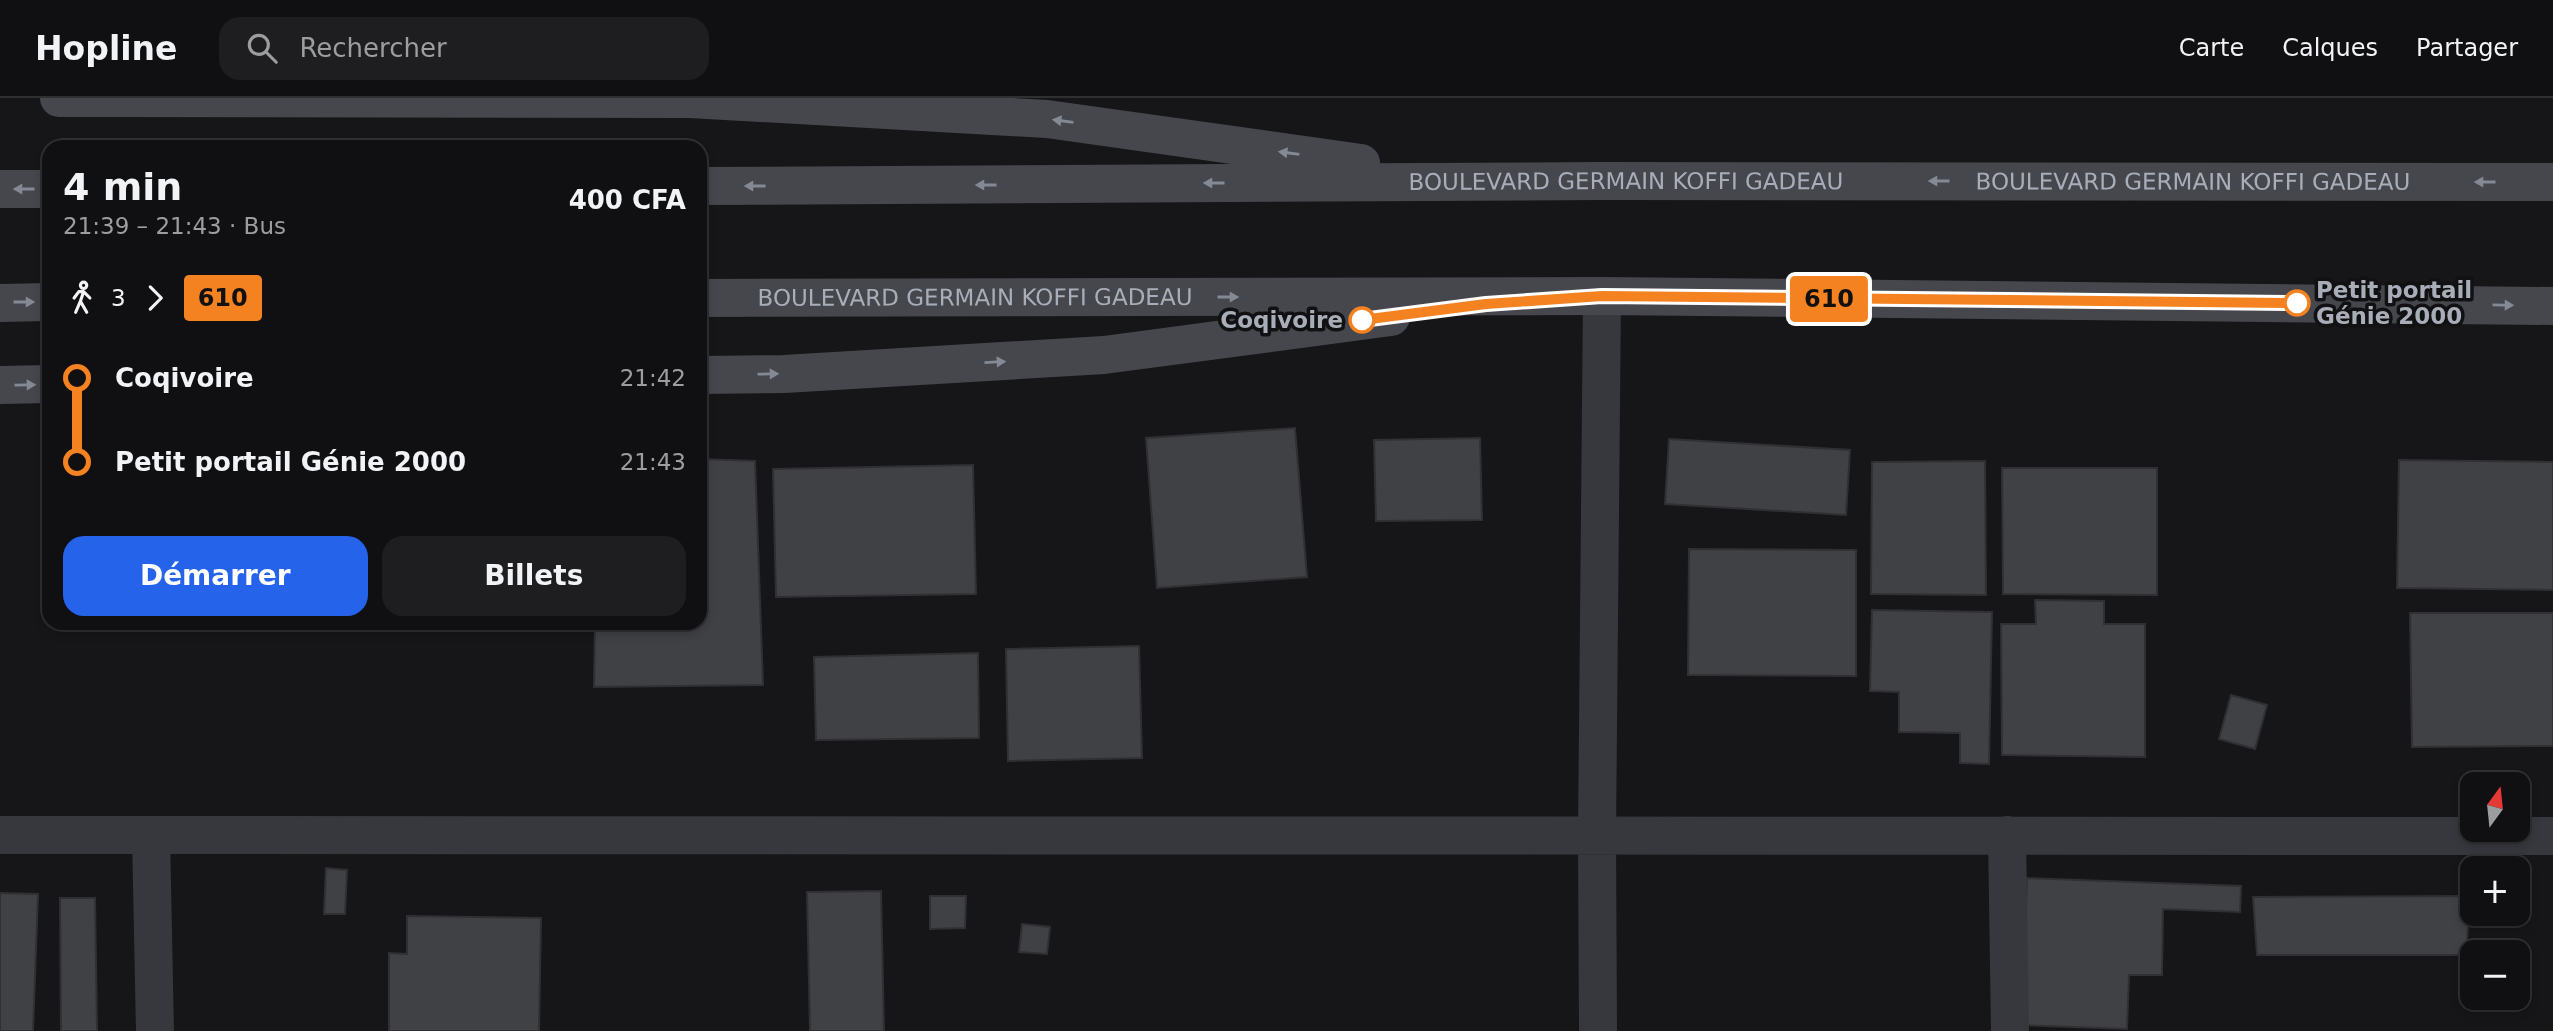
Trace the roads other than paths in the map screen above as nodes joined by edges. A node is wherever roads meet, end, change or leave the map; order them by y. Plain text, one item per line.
1 (59, 98) edge
2 (1600, 181) junction
3 (2553, 182) edge
4 (707, 186) edge
5 (0, 189) edge
6 (42, 189) edge
7 (1602, 296) junction
8 (707, 298) edge
9 (42, 302) edge
10 (0, 303) edge
11 (2553, 306) edge
12 (707, 375) edge
13 (42, 384) edge
14 (0, 385) edge
15 (0, 835) edge
16 (151, 835) junction
17 (1597, 835) junction
18 (2007, 835) junction
19 (2553, 836) edge
20 (155, 1031) edge
21 (1598, 1031) edge
22 (2010, 1031) edge

2 -> 1 main road
3 -> 2 main road, BOULEVARD GERMAIN KOFFI GADEAU
2 -> 4 main road, BOULEVARD GERMAIN KOFFI GADEAU
6 -> 5 main road
8 -> 7 main road, BOULEVARD GERMAIN KOFFI GADEAU
7 -> 11 main road, BOULEVARD GERMAIN KOFFI GADEAU
12 -> 7 main road
7 - 17 street
10 -> 9 main road
14 -> 13 main road
15 - 16 street
16 - 17 street
16 - 20 street
17 - 18 street
17 - 21 street
18 - 19 street
18 - 22 street

